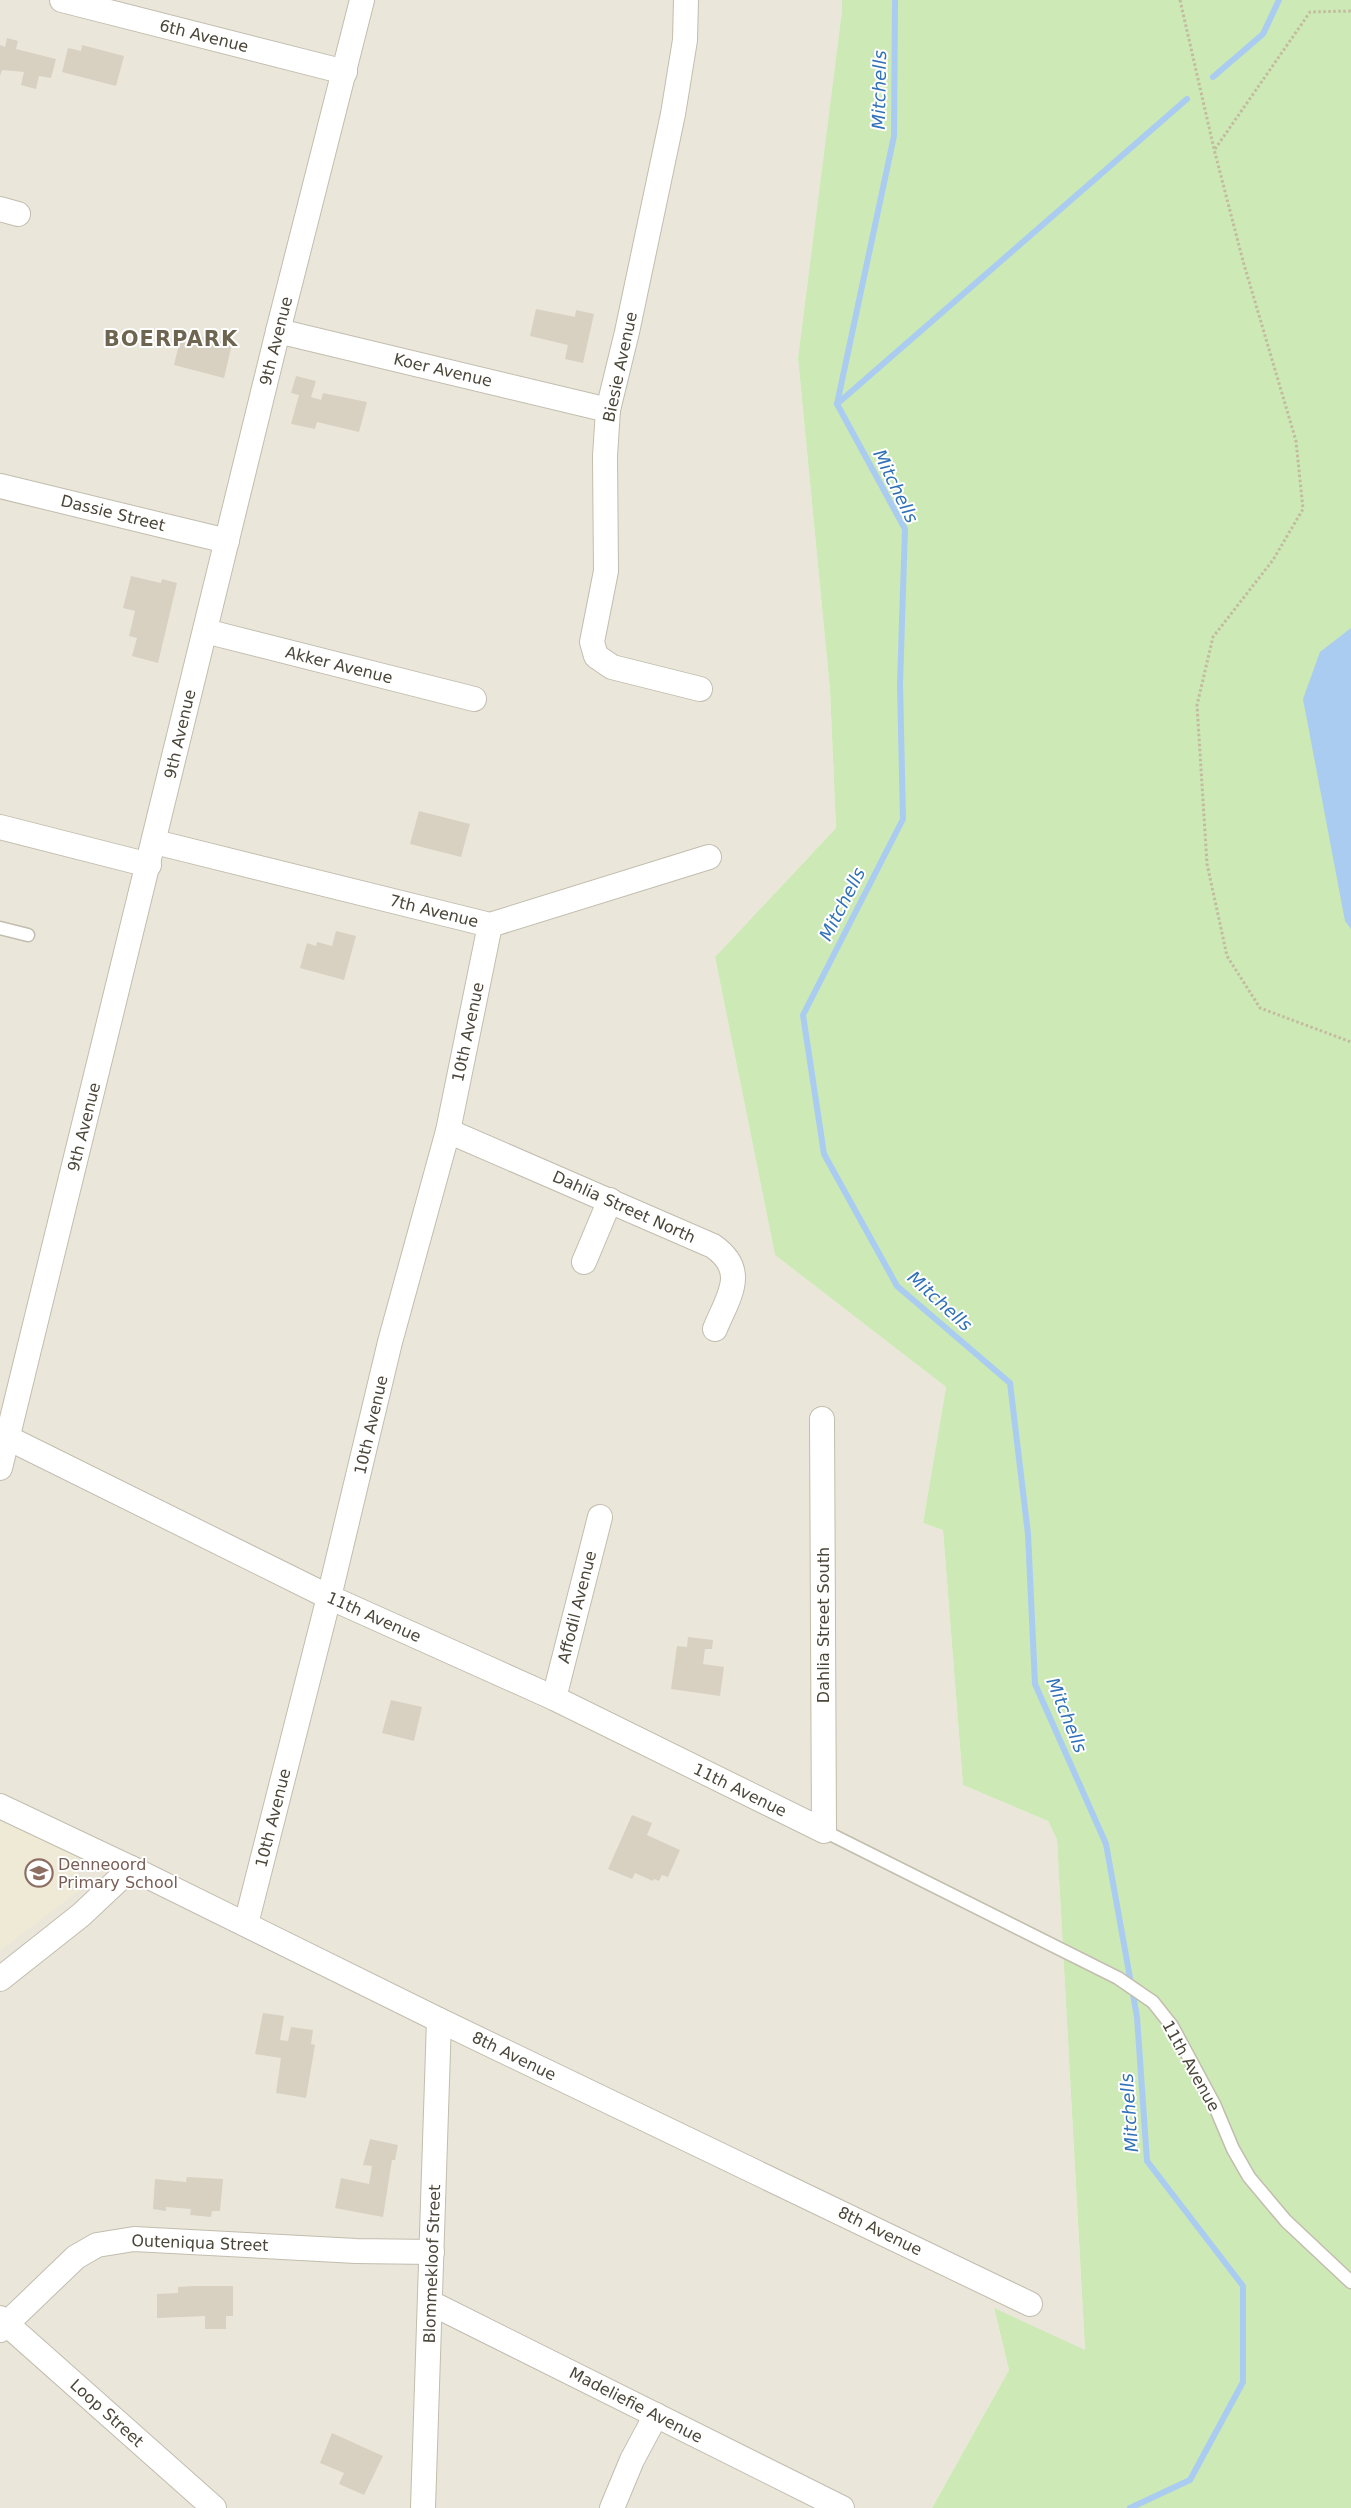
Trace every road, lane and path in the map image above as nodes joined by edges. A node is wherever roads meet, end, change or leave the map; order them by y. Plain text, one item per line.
1 (62, 0) edge
2 (362, 0) edge
3 (686, 0) edge
4 (1180, 0) edge
5 (1351, 10) edge
6 (345, 72) junction
7 (1214, 150) junction
8 (278, 331) junction
9 (608, 410) junction
10 (0, 486) edge
11 (227, 541) junction
12 (205, 631) junction
13 (700, 689) dead end
14 (474, 699) dead end
15 (0, 828) edge
16 (155, 842) junction
17 (709, 857) dead end
18 (149, 865) junction
19 (490, 925) junction
20 (0, 928) edge
21 (28, 935) dead end
22 (1351, 1042) edge
23 (448, 1131) junction
24 (610, 1200) junction
25 (584, 1262) dead end
26 (715, 1329) dead end
27 (822, 1419) dead end
28 (8, 1438) junction
29 (0, 1468) edge
30 (600, 1517) dead end
31 (329, 1597) junction
32 (554, 1698) junction
33 (0, 1806) edge
34 (824, 1832) junction
35 (131, 1868) junction
36 (246, 1924) junction
37 (0, 1979) edge
38 (439, 2020) junction
39 (432, 2252) junction
40 (1351, 2282) edge
41 (431, 2303) junction
42 (1030, 2304) dead end
43 (2, 2324) edge
44 (656, 2415) junction
45 (214, 2508) edge
46 (423, 2508) edge
47 (612, 2508) edge
48 (842, 2508) edge

1 - 6 street, 6th Avenue
2 - 6 street, 9th Avenue
3 - 9 street, Biesie Avenue
4 - 7 path
5 - 7 path
6 - 8 street, 9th Avenue
7 - 22 path
8 - 9 street, Koer Avenue
8 - 11 street, 9th Avenue
9 - 13 street, Biesie Avenue
10 - 11 street, Dassie Street
11 - 12 street, 9th Avenue
12 - 14 street, Akker Avenue
12 - 16 street, 9th Avenue
15 - 18 street
16 - 18 street, 9th Avenue
16 - 19 street, 7th Avenue
17 - 19 street, 7th Avenue
18 - 28 street, 9th Avenue
19 - 23 street, 10th Avenue
20 - 21 lane
23 - 24 street, Dahlia Street North
23 - 31 street, 10th Avenue
24 - 25 street
24 - 26 street, Dahlia Street North
27 - 34 street, Dahlia Street South
28 - 29 street, 9th Avenue
28 - 31 street, 11th Avenue
30 - 32 street, Affodil Avenue
31 - 32 street, 11th Avenue
31 - 36 street, 10th Avenue
32 - 34 street, 11th Avenue
33 - 35 street, 8th Avenue
34 - 40 lane, 11th Avenue
35 - 36 street, 8th Avenue
35 - 37 street
36 - 38 street, 8th Avenue
38 - 39 street, Blommekloof Street
38 - 42 street, 8th Avenue
39 - 41 street, Blommekloof Street
39 - 43 street, Outeniqua Street
41 - 44 street, Madeliefie Avenue
41 - 46 street, Blommekloof Street
43 - 45 street, Loop Street
44 - 47 street
44 - 48 street, Madeliefie Avenue

